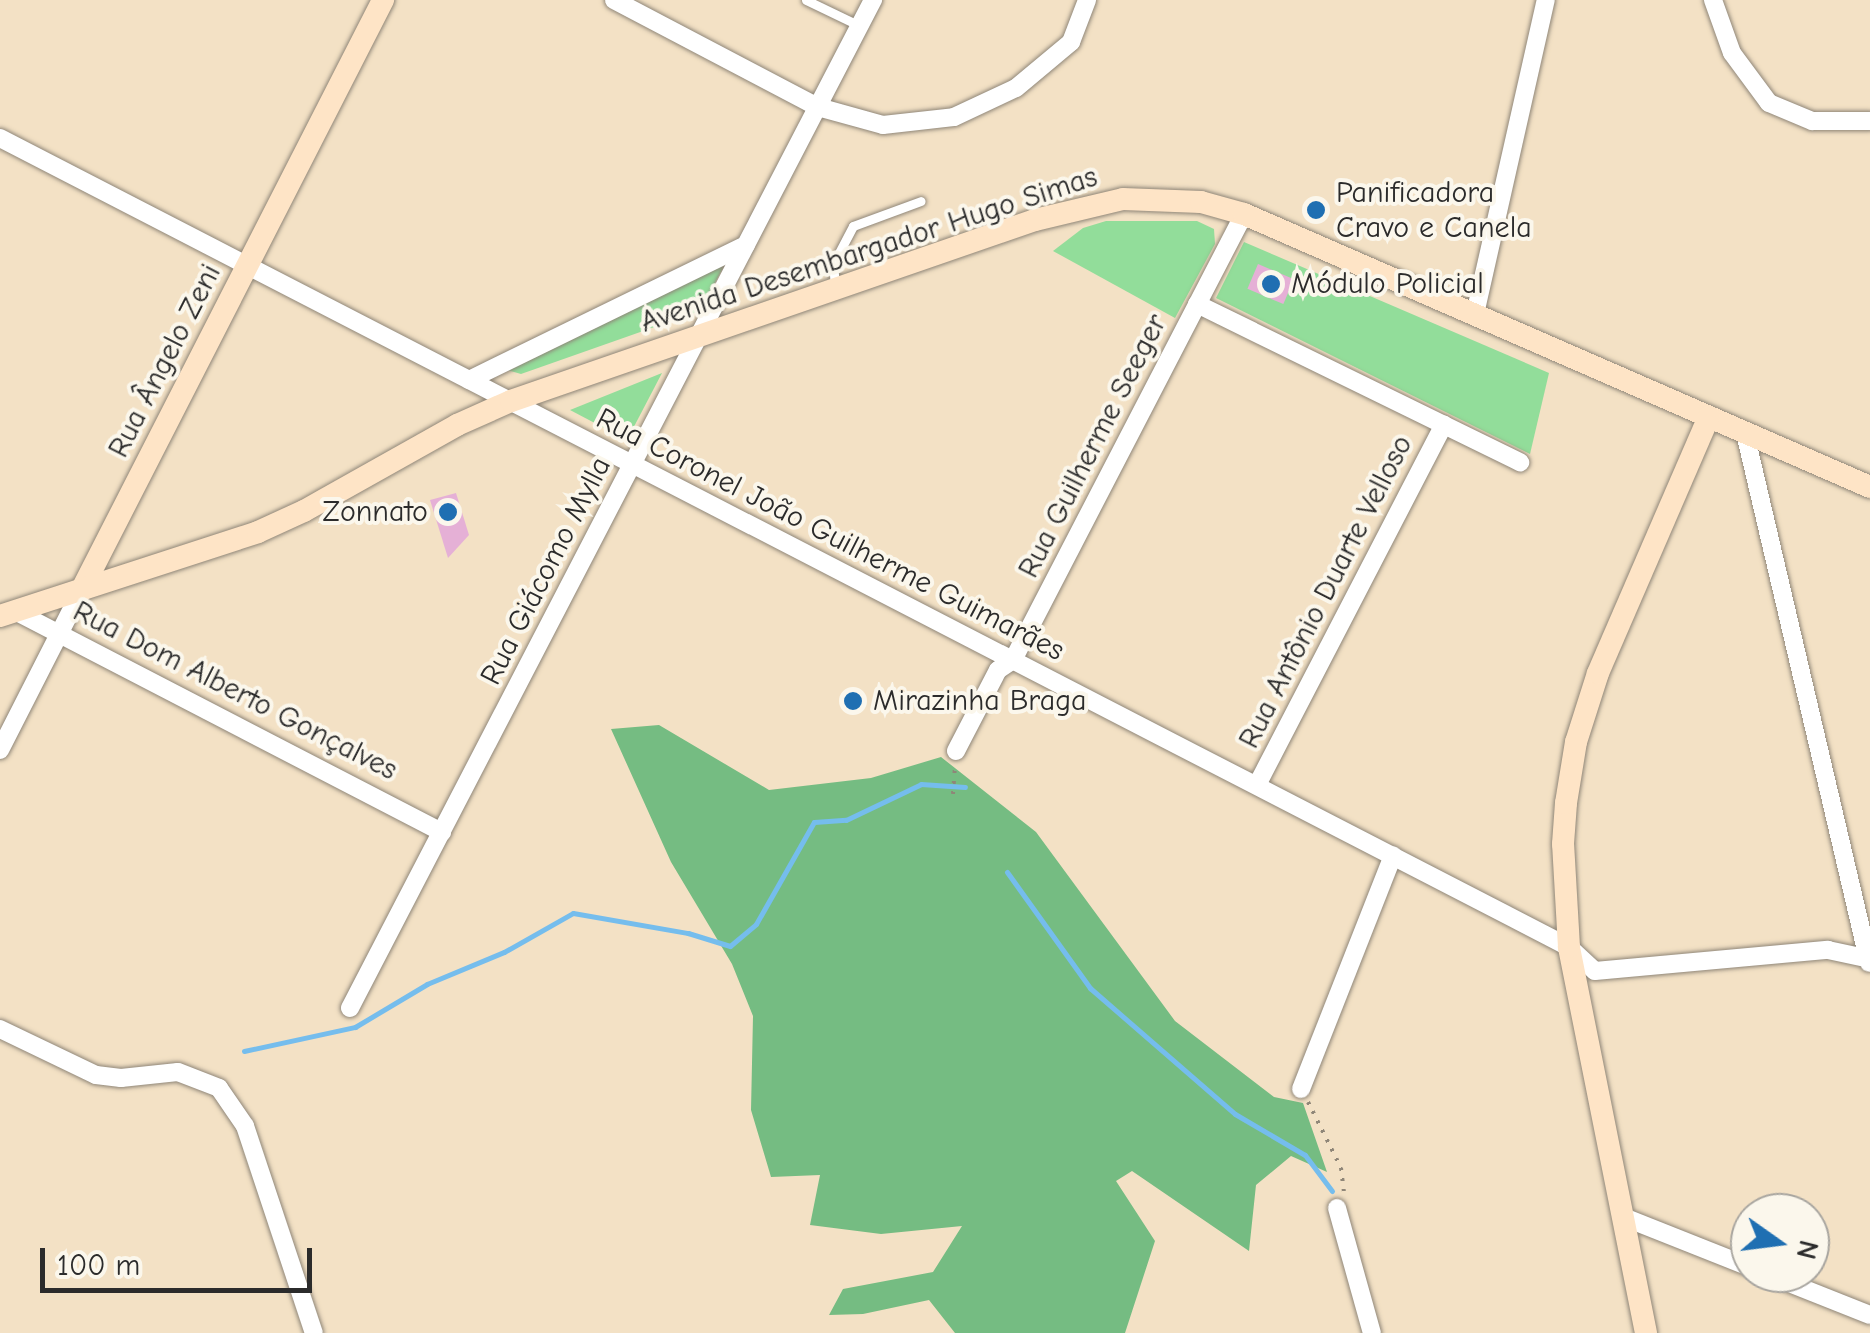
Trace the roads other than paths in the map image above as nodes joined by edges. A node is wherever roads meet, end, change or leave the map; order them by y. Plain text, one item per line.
1 (382, 0) edge
2 (614, 0) edge
3 (806, 0) edge
4 (873, 0) edge
5 (1087, 0) edge
6 (1546, 0) edge
7 (1713, 0) edge
8 (860, 26) junction
9 (818, 106) junction
10 (1870, 121) edge
11 (0, 138) edge
12 (921, 201) dead end
13 (1244, 214) junction
14 (746, 245) junction
15 (247, 266) junction
16 (836, 288) junction
17 (1198, 304) junction
18 (1475, 314) junction
19 (700, 335) junction
20 (468, 380) junction
21 (511, 402) junction
22 (1709, 417) junction
23 (1444, 425) junction
24 (1745, 433) junction
25 (1520, 462) dead end
26 (632, 464) junction
27 (1870, 487) edge
28 (81, 591) junction
29 (5, 610) edge
30 (60, 634) junction
31 (1013, 660) junction
32 (0, 750) edge
33 (956, 751) road end
34 (1257, 786) junction
35 (442, 832) junction
36 (1393, 856) junction
37 (1570, 947) junction
38 (1869, 962) edge
39 (350, 1008) dead end
40 (0, 1030) edge
41 (1301, 1088) road end
42 (1337, 1208) road end
43 (1626, 1218) junction
44 (1730, 1259) edge
45 (1814, 1293) edge
46 (1870, 1315) edge
47 (314, 1333) edge
48 (1372, 1333) edge
49 (1646, 1333) edge

1 - 15 main road, Rua Ângelo Zeni
2 - 9 street
3 - 8 lane
4 - 8 street, Rua Giácomo Mylla
5 - 9 street
6 - 18 street
7 - 10 street
8 - 9 street, Rua Giácomo Mylla
9 - 14 street, Rua Giácomo Mylla
11 - 15 street, Rua Coronel João Guilherme Guimarães
12 - 16 lane
13 - 16 main road, Avenida Desembargador Hugo Simas
13 - 17 street, Rua Guilherme Seeger
13 - 18 main road, Avenida Desembargador Hugo Simas
14 - 19 street, Rua Giácomo Mylla
14 - 20 street
15 - 20 street, Rua Coronel João Guilherme Guimarães
15 - 28 main road, Rua Ângelo Zeni
16 - 19 main road, Avenida Desembargador Hugo Simas
17 - 23 street
17 - 31 street, Rua Guilherme Seeger
18 - 22 main road, Avenida Desembargador Hugo Simas
19 - 21 main road, Avenida Desembargador Hugo Simas
19 - 26 street, Rua Giácomo Mylla
20 - 21 street, Rua Coronel João Guilherme Guimarães
21 - 26 street, Rua Coronel João Guilherme Guimarães
21 - 28 main road, Avenida Desembargador Hugo Simas
22 - 24 main road, Avenida Desembargador Hugo Simas
22 - 37 main road
23 - 25 street
23 - 34 street, Rua Antônio Duarte Velloso
24 - 27 main road, Avenida Desembargador Hugo Simas
24 - 38 street
26 - 31 street, Rua Coronel João Guilherme Guimarães
26 - 35 street, Rua Giácomo Mylla
28 - 29 main road, Avenida Desembargador Hugo Simas
28 - 30 street, Rua Ângelo Zeni
29 - 30 street, Rua Dom Alberto Gonçalves
30 - 32 street, Rua Ângelo Zeni
30 - 35 street, Rua Dom Alberto Gonçalves
31 - 33 street, Rua Guilherme Seeger
31 - 34 street, Rua Coronel João Guilherme Guimarães
34 - 36 street, Rua Coronel João Guilherme Guimarães
35 - 39 street, Rua Giácomo Mylla
36 - 37 street, Rua Coronel João Guilherme Guimarães
36 - 41 street
37 - 38 street, Rua Coronel João Guilherme Guimarães
37 - 43 main road
40 - 47 street
42 - 48 street
43 - 44 street
43 - 49 main road
45 - 46 street

